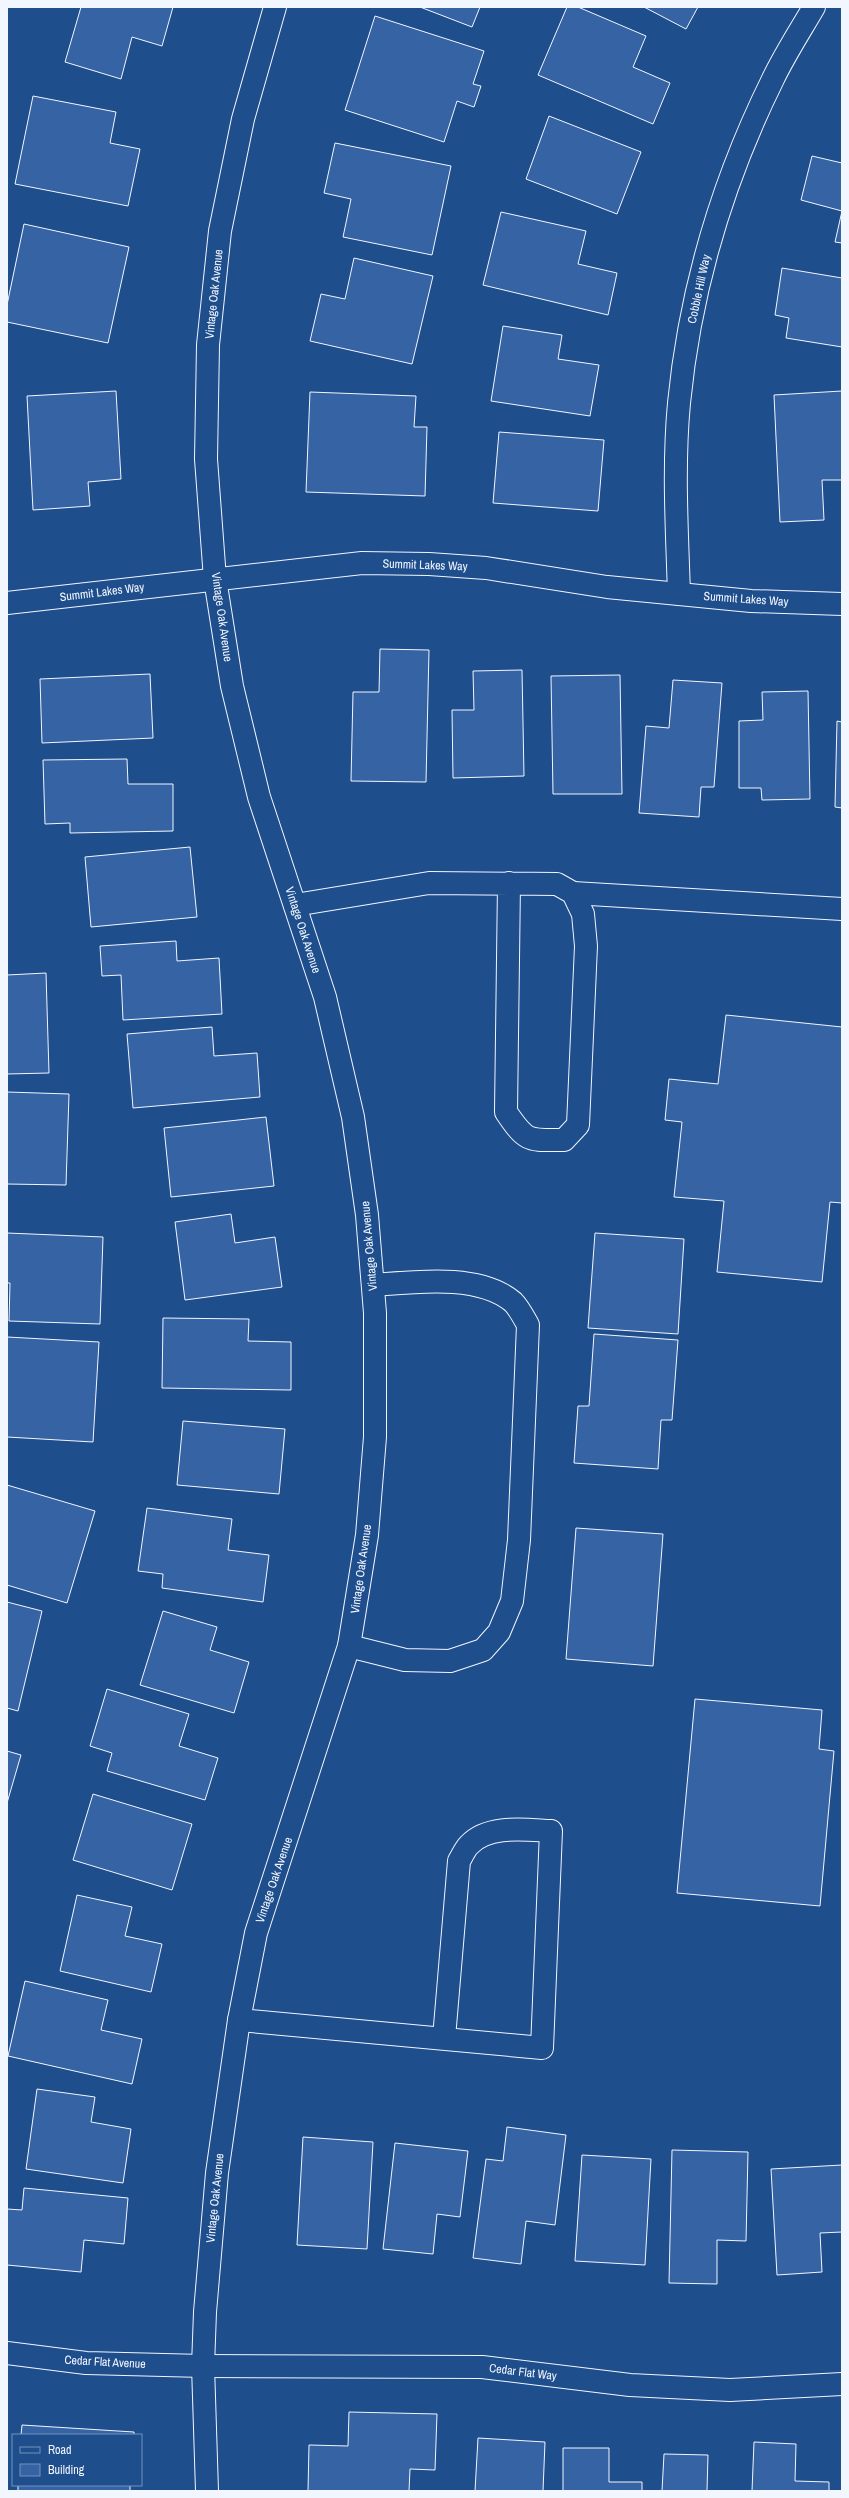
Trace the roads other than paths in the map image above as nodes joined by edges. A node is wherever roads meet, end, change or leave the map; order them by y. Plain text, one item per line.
1 (275, 7) edge
2 (814, 7) edge
3 (215, 579) junction
4 (679, 594) junction
5 (7, 603) edge
6 (842, 604) edge
7 (510, 883) junction
8 (573, 893) junction
9 (295, 905) junction
10 (842, 909) edge
11 (373, 1285) junction
12 (349, 1646) junction
13 (239, 2020) junction
14 (444, 2038) junction
15 (7, 2353) edge
16 (203, 2366) junction
17 (842, 2384) edge
18 (207, 2491) edge

1 - 3 street, Vintage Oak Avenue
2 - 4 street, Cobble Hill Way
3 - 4 street, Summit Lakes Way
3 - 5 street, Summit Lakes Way
3 - 9 street, Vintage Oak Avenue
4 - 6 street, Summit Lakes Way
7 - 8 street
7 - 8 street
7 - 9 street
8 - 10 street
9 - 11 street, Vintage Oak Avenue
11 - 12 street, Vintage Oak Avenue
11 - 12 street
12 - 13 street, Vintage Oak Avenue
13 - 14 street
13 - 16 street, Vintage Oak Avenue
14 - 14 street
15 - 16 street, Cedar Flat Avenue
16 - 17 street, Cedar Flat Way
16 - 18 street, Vintage Oak Avenue

